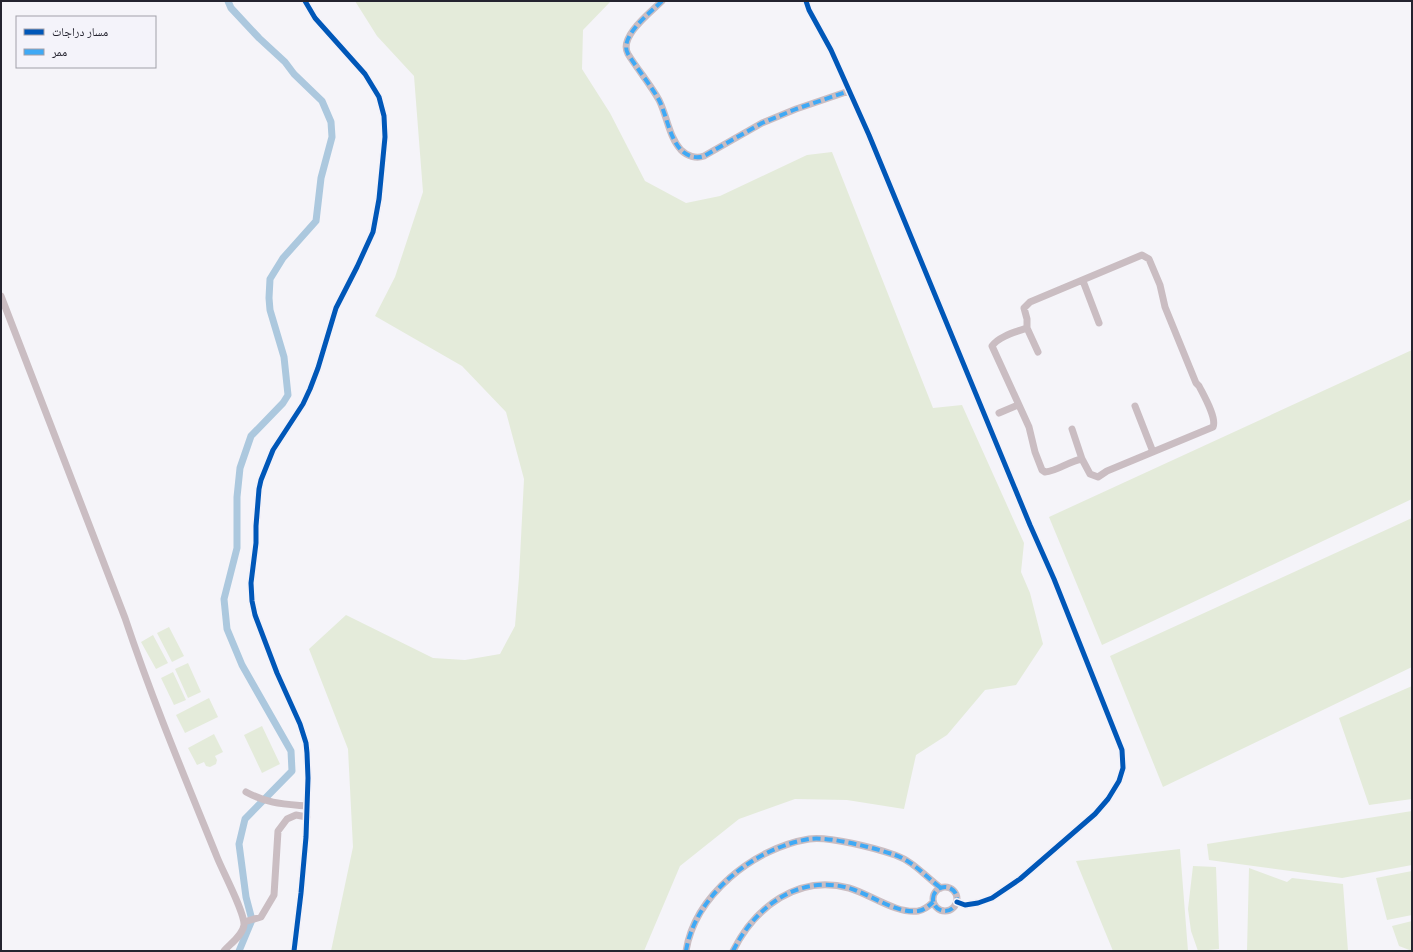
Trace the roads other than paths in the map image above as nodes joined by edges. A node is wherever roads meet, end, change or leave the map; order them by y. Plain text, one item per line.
1 (305, 1) edge
2 (662, 1) edge
3 (806, 1) edge
4 (849, 91) junction
5 (1083, 281) junction
6 (1, 296) edge
7 (1099, 323) dead end
8 (1027, 328) junction
9 (1038, 352) dead end
10 (1018, 405) junction
11 (1135, 406) dead end
12 (999, 413) dead end
13 (1072, 429) dead end
14 (1153, 452) junction
15 (1082, 459) junction
16 (246, 792) dead end
17 (307, 806) junction
18 (307, 817) junction
19 (941, 888) junction
20 (933, 902) junction
21 (957, 902) junction
22 (244, 922) junction
23 (224, 951) edge
24 (294, 951) edge
25 (686, 951) edge
26 (733, 951) edge

1 - 17 street
2 - 4 street
3 - 4 street
4 - 21 street
5 - 7 street
5 - 8 street
5 - 14 street
6 - 22 street
8 - 9 street
8 - 10 street
10 - 12 street
10 - 15 street
11 - 14 street
13 - 15 street
14 - 15 street
16 - 17 street
17 - 18 street
18 - 22 street
18 - 24 street
19 - 20 street
19 - 21 street
19 - 25 street
20 - 21 street
20 - 26 street
22 - 23 street

